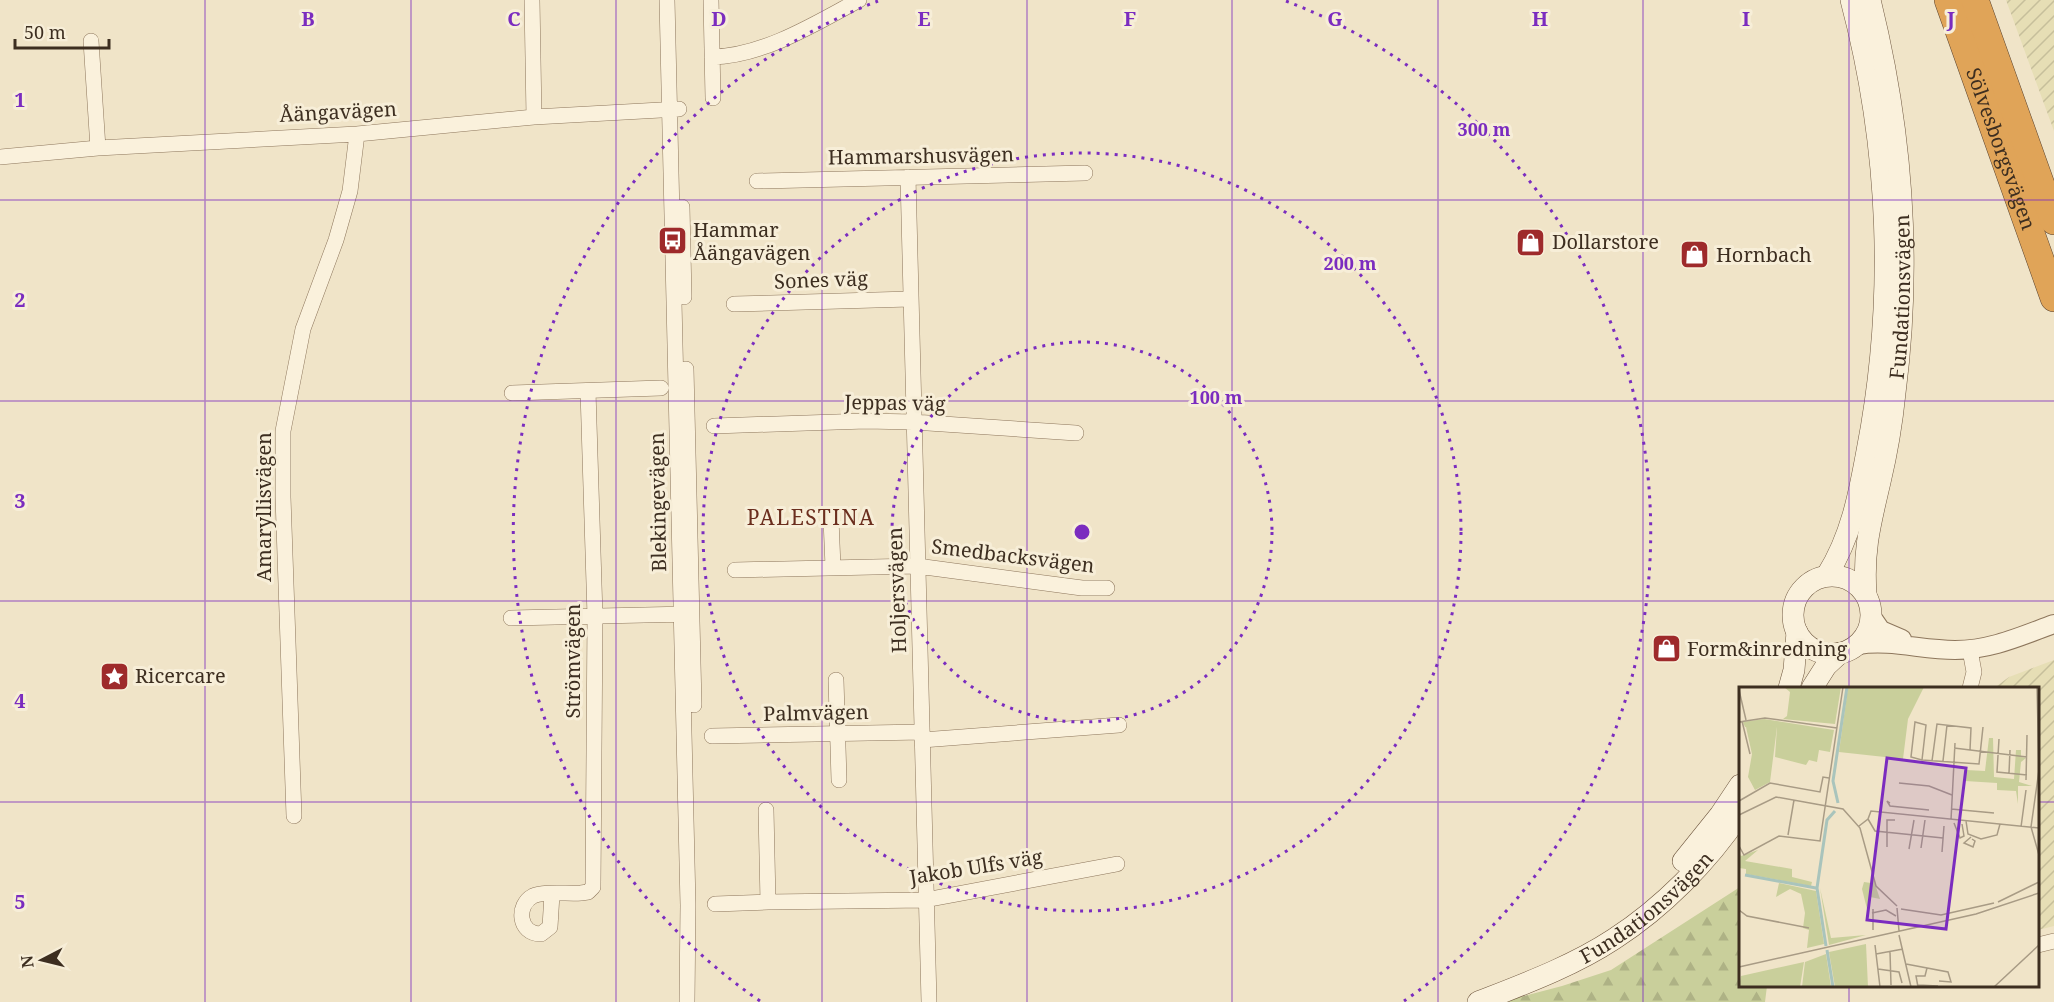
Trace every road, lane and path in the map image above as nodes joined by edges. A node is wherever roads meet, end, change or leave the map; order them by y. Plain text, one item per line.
1 (532, 0) edge
2 (667, 0) edge
3 (677, 0) edge
4 (711, 0) edge
5 (859, 0) edge
6 (1851, 0) edge
7 (1870, 0) edge
8 (1948, 0) edge
9 (1975, 0) edge
10 (92, 40) dead end
11 (712, 57) junction
12 (713, 98) dead end
13 (674, 110) junction
14 (534, 117) junction
15 (357, 134) junction
16 (98, 148) junction
17 (0, 157) edge
18 (1085, 173) dead end
19 (908, 177) junction
20 (757, 181) dead end
21 (2054, 221) edge
22 (2054, 298) edge
23 (910, 299) junction
24 (734, 304) dead end
25 (661, 388) dead end
26 (588, 391) junction
27 (512, 393) dead end
28 (913, 422) junction
29 (714, 426) dead end
30 (1076, 433) dead end
31 (831, 519) dead end
32 (917, 566) junction
33 (833, 567) junction
34 (735, 570) dead end
35 (1827, 576) junction
36 (1107, 588) dead end
37 (1866, 594) junction
38 (687, 614) junction
39 (595, 616) junction
40 (1872, 617) junction
41 (512, 618) dead end
42 (2054, 624) edge
43 (1797, 632) junction
44 (1921, 646) junction
45 (1849, 649) junction
46 (1970, 650) junction
47 (836, 680) dead end
48 (1789, 687) edge
49 (1813, 687) edge
50 (1970, 687) edge
51 (1119, 725) dead end
52 (838, 733) junction
53 (712, 736) dead end
54 (922, 736) junction
55 (838, 780) dead end
56 (1739, 785) edge
57 (766, 810) dead end
58 (1739, 815) edge
59 (294, 816) dead end
60 (1117, 864) dead end
61 (552, 894) dead end
62 (925, 900) junction
63 (768, 902) junction
64 (715, 904) dead end
65 (2054, 941) edge
66 (2039, 945) edge
67 (1535, 979) junction
68 (687, 1002) edge
69 (696, 1002) edge
70 (929, 1002) edge
71 (1478, 1002) edge

1 - 14 street
2 - 13 street, Blekingevägen
3 - 13 street, Blekingevägen
4 - 11 street
5 - 11 street
6 - 35 main road, Fundationsvägen
7 - 37 main road, Fundationsvägen
8 - 22 highway, Sölvesborgsvägen
9 - 21 highway, Sölvesborgsvägen
10 - 16 street
11 - 12 street
13 - 14 street, Åängavägen
13 - 38 street, Blekingevägen
14 - 15 street, Åängavägen
15 - 16 street, Åängavägen
15 - 59 street, Amaryllisvägen
16 - 17 street, Åängavägen
18 - 19 street, Hammarshusvägen
19 - 20 street, Hammarshusvägen
19 - 23 street, Holjersvägen
23 - 24 street, Sones väg
23 - 28 street, Holjersvägen
25 - 26 street
26 - 27 street
26 - 39 street, Strömvägen
28 - 29 street, Jeppas väg
28 - 30 street, Jeppas väg
28 - 32 street, Holjersvägen
31 - 33 street
32 - 33 street, Smedbacksvägen
32 - 36 street, Smedbacksvägen
32 - 54 street, Holjersvägen
33 - 34 street, Smedbacksvägen
35 - 37 main road
35 - 43 main road
37 - 40 main road
38 - 39 street
38 - 68 street, Blekingevägen
38 - 69 street, Blekingevägen
39 - 41 street
39 - 61 street, Strömvägen
40 - 44 street
40 - 45 main road
42 - 46 street
43 - 45 main road
43 - 48 main road
44 - 45 street
44 - 46 street
45 - 49 main road
46 - 50 street
47 - 52 street
51 - 54 street, Palmvägen
52 - 53 street, Palmvägen
52 - 54 street, Palmvägen
52 - 55 street
54 - 62 street, Holjersvägen
56 - 67 main road, Fundationsvägen
57 - 63 street
58 - 67 main road, Fundationsvägen
60 - 62 street, Jakob Ulfs väg
62 - 63 street, Jakob Ulfs väg
62 - 70 street, Holjersvägen
63 - 64 street, Jakob Ulfs väg
65 - 66 street
67 - 71 main road, Fundationsvägen

